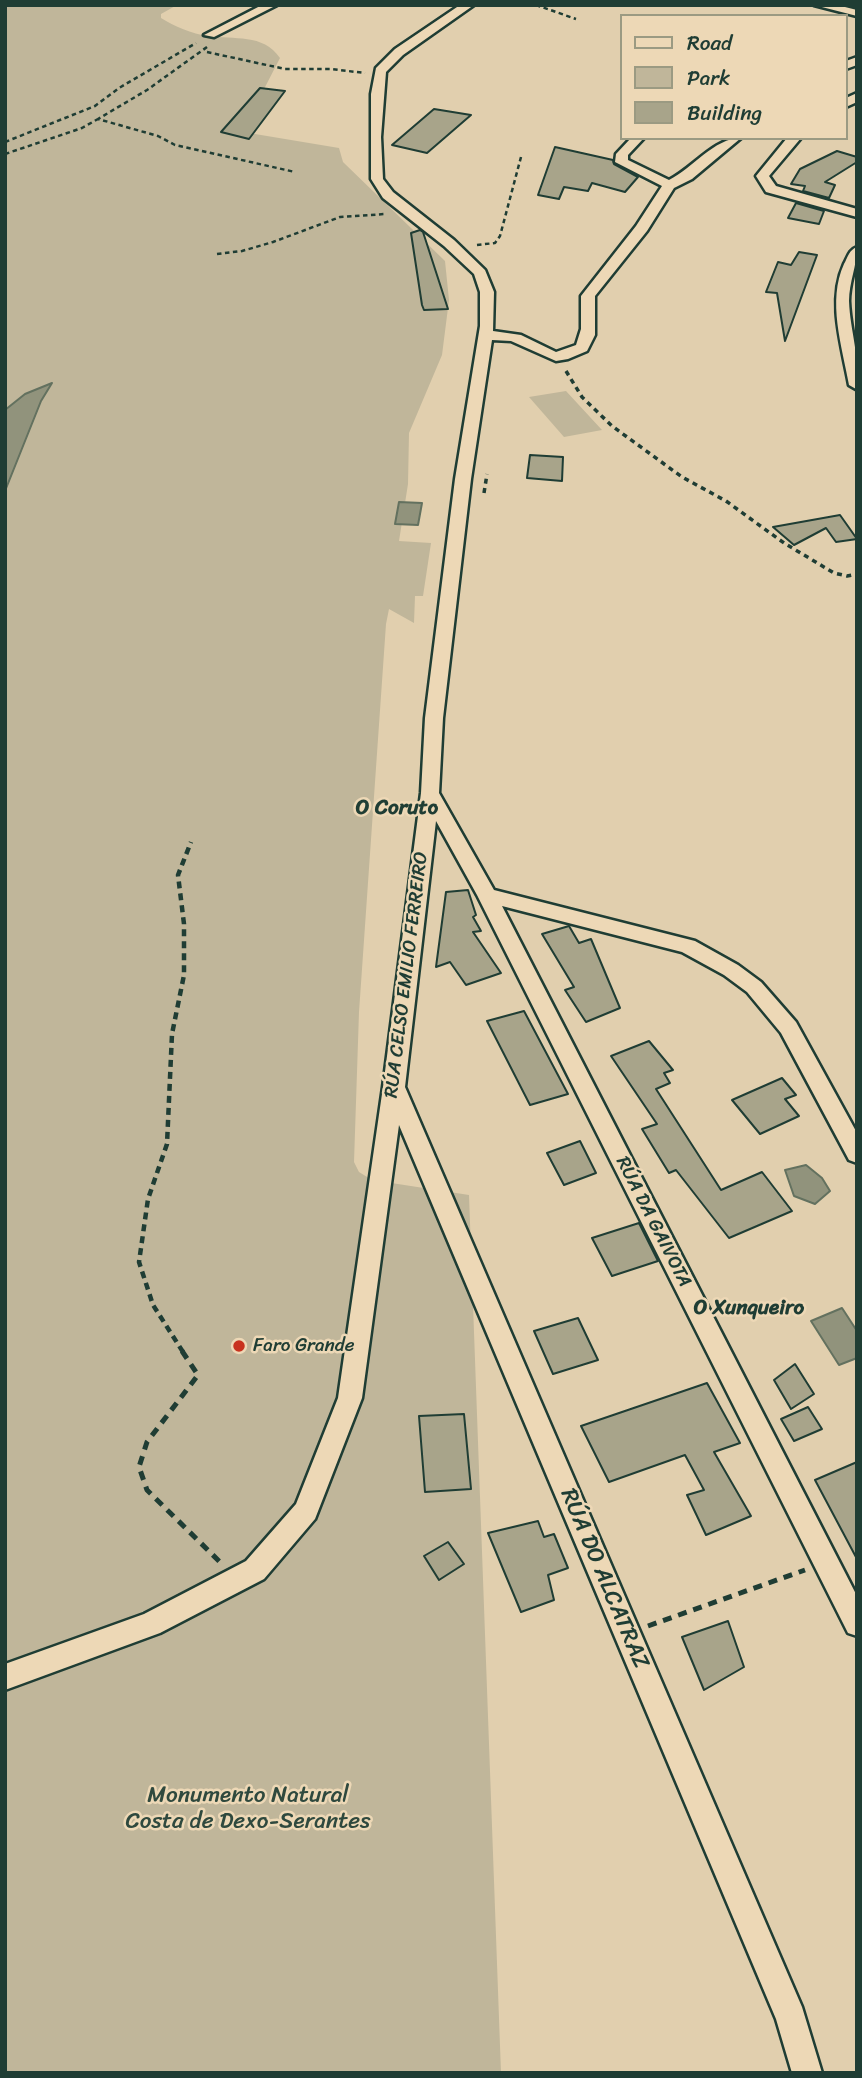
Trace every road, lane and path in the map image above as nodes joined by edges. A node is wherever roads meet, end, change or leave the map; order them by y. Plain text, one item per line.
1 (271, 5) edge
2 (468, 5) edge
3 (536, 5) edge
4 (820, 5) edge
5 (857, 13) edge
6 (576, 19) dead end
7 (211, 40) junction
8 (207, 52) dead end
9 (380, 75) junction
10 (98, 119) junction
11 (636, 140) edge
12 (732, 140) edge
13 (793, 140) edge
14 (5, 142) edge
15 (5, 155) edge
16 (521, 158) dead end
17 (295, 172) dead end
18 (669, 185) junction
19 (407, 209) junction
20 (857, 213) edge
21 (449, 243) junction
22 (857, 251) edge
23 (217, 254) dead end
24 (486, 335) junction
25 (559, 358) junction
26 (856, 385) edge
27 (857, 574) edge
28 (430, 793) junction
29 (191, 842) dead end
30 (487, 895) junction
31 (394, 1087) junction
32 (857, 1154) edge
33 (826, 1563) junction
34 (239, 1581) junction
35 (857, 1624) edge
36 (628, 1634) junction
37 (5, 1677) edge
38 (807, 2073) edge

1 - 7 street
2 - 9 street
3 - 6 path
4 - 5 street
7 - 10 path
7 - 14 path
8 - 9 path
9 - 19 street, RÚA CELSO EMILIO FERREIRO
10 - 15 path
10 - 17 path
11 - 18 street
12 - 18 street
13 - 20 street
16 - 21 path
18 - 25 street
19 - 21 street, RÚA CELSO EMILIO FERREIRO
19 - 23 path
21 - 24 street, RÚA CELSO EMILIO FERREIRO
22 - 26 street
24 - 25 street
24 - 28 street, RÚA CELSO EMILIO FERREIRO
25 - 27 path
28 - 30 street, RÚA DA GAIVOTA
28 - 31 street, RÚA CELSO EMILIO FERREIRO
29 - 34 path
30 - 32 street
30 - 33 street, RÚA DA GAIVOTA
31 - 34 street, RÚA CELSO EMILIO FERREIRO
31 - 36 street, RÚA DO ALCATRAZ
33 - 35 street, RÚA DA GAIVOTA
33 - 36 path
34 - 37 street, RÚA CELSO EMILIO FERREIRO
36 - 38 street, RÚA DO ALCATRAZ

